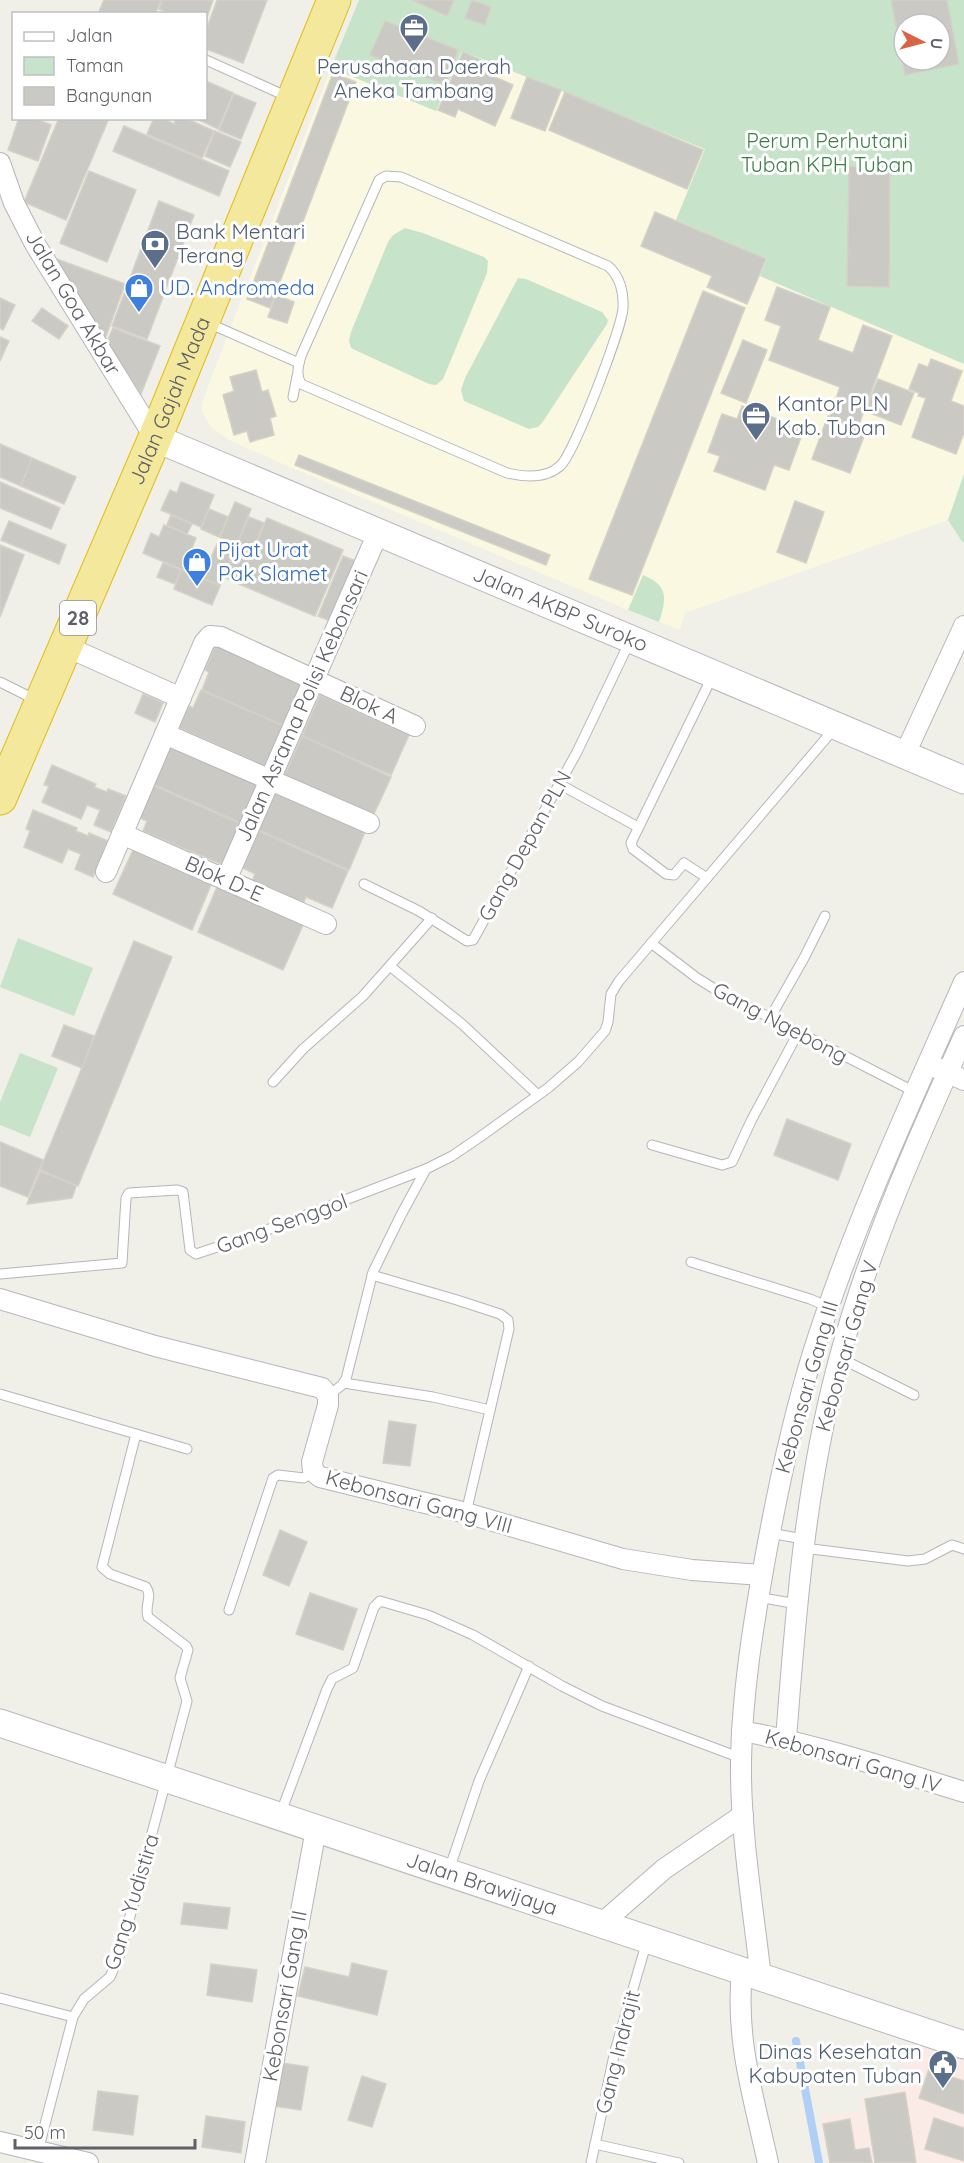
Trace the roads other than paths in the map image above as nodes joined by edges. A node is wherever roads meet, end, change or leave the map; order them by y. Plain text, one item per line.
1 (334, 0) edge
2 (207, 60) edge
3 (293, 100) junction
4 (0, 163) edge
5 (7, 201) edge
6 (203, 321) junction
7 (298, 367) junction
8 (293, 397) dead end
9 (155, 438) junction
10 (378, 533) junction
11 (964, 626) edge
12 (631, 640) junction
13 (65, 646) junction
14 (713, 675) junction
15 (314, 680) junction
16 (0, 682) edge
17 (181, 698) junction
18 (41, 702) junction
19 (415, 726) dead end
20 (836, 727) junction
21 (165, 734) junction
22 (904, 756) junction
23 (4, 778) edge
24 (270, 779) junction
25 (964, 780) edge
26 (559, 784) junction
27 (369, 823) dead end
28 (638, 826) junction
29 (122, 834) junction
30 (106, 872) dead end
31 (706, 878) junction
32 (226, 880) junction
33 (364, 884) dead end
34 (825, 916) dead end
35 (432, 918) junction
36 (326, 924) dead end
37 (651, 943) junction
38 (391, 967) junction
39 (964, 982) edge
40 (770, 1018) junction
41 (798, 1033) junction
42 (964, 1036) edge
43 (928, 1064) junction
44 (956, 1076) edge
45 (273, 1082) dead end
46 (915, 1092) junction
47 (538, 1095) junction
48 (652, 1145) dead end
49 (426, 1169) junction
50 (691, 1262) dead end
51 (0, 1274) edge
52 (372, 1275) junction
53 (0, 1299) edge
54 (830, 1307) junction
55 (832, 1348) junction
56 (344, 1383) junction
57 (0, 1394) edge
58 (914, 1395) dead end
59 (328, 1396) junction
60 (490, 1410) junction
61 (136, 1434) junction
62 (187, 1449) dead end
63 (314, 1472) junction
64 (466, 1513) junction
65 (770, 1533) junction
66 (803, 1543) junction
67 (964, 1549) edge
68 (762, 1575) junction
69 (758, 1597) junction
70 (796, 1604) junction
71 (229, 1610) dead end
72 (530, 1666) junction
73 (0, 1723) edge
74 (742, 1731) junction
75 (786, 1739) junction
76 (741, 1758) junction
77 (167, 1780) junction
78 (964, 1792) edge
79 (743, 1815) junction
80 (279, 1817) junction
81 (315, 1829) junction
82 (448, 1874) junction
83 (600, 1925) junction
84 (647, 1941) junction
85 (751, 1975) junction
86 (0, 1998) edge
87 (73, 2018) junction
88 (964, 2045) edge
89 (0, 2142) edge
90 (596, 2145) junction
91 (38, 2151) junction
92 (65, 2160) edge
93 (88, 2163) edge
94 (255, 2163) edge
95 (591, 2163) edge
96 (676, 2163) edge
97 (768, 2163) edge

1 - 3 highway, Jalan Gajah Mada / 28
2 - 3 lane
3 - 6 highway, Jalan Gajah Mada / 28
4 - 5 street, Jalan Goa Akbar
5 - 9 street, Jalan Goa Akbar
6 - 7 lane
6 - 9 highway, Jalan Gajah Mada / 28
7 - 7 lane
7 - 8 lane
9 - 10 main road, Jalan AKBP Suroko
9 - 13 highway, Jalan Gajah Mada / 28
10 - 12 main road, Jalan AKBP Suroko
10 - 15 street, Jalan Asrama Polisi Kebonsari
11 - 22 street
12 - 14 main road, Jalan AKBP Suroko
12 - 26 lane, Gang Depan PLN
13 - 17 street
13 - 18 highway, Jalan Gajah Mada / 28
14 - 20 main road, Jalan AKBP Suroko
14 - 28 lane
15 - 17 street, Blok A
15 - 19 street, Blok A
15 - 24 street, Jalan Asrama Polisi Kebonsari
16 - 18 lane
17 - 21 street
18 - 23 highway, Jalan Gajah Mada / 28
20 - 22 main road, Jalan AKBP Suroko
20 - 31 lane
21 - 24 street
21 - 29 street
22 - 25 main road, Jalan AKBP Suroko
24 - 27 street
24 - 32 street, Jalan Asrama Polisi Kebonsari
26 - 28 lane
26 - 35 lane, Gang Depan PLN
28 - 31 lane
29 - 30 street
29 - 32 street, Blok D-E
31 - 37 lane
32 - 36 street, Blok D-E
33 - 35 lane, Gang Depan PLN
34 - 40 lane
35 - 38 lane
37 - 40 lane, Gang Ngebong
37 - 47 lane
38 - 45 lane
38 - 47 lane
39 - 43 street, Kebonsari Gang III
40 - 41 lane, Gang Ngebong
41 - 46 lane, Gang Ngebong
41 - 48 lane
42 - 44 street, Kebonsari Gang V
43 - 44 street
43 - 46 street, Kebonsari Gang III
44 - 55 street, Kebonsari Gang V
46 - 54 street, Kebonsari Gang III
47 - 49 lane
49 - 51 lane, Gang Senggol
49 - 52 lane
50 - 54 lane
52 - 56 lane
52 - 60 lane
53 - 59 street
54 - 55 street, Kebonsari Gang III
55 - 58 lane
55 - 65 street, Kebonsari Gang III
55 - 66 street, Kebonsari Gang V
56 - 59 lane
56 - 60 lane
57 - 61 lane
59 - 63 street, Kebonsari Gang VIII
60 - 64 lane
61 - 62 lane
61 - 77 lane, Gang Yudistira
63 - 64 street, Kebonsari Gang VIII
63 - 71 lane
64 - 68 street, Kebonsari Gang VIII
65 - 66 lane
65 - 68 street, Kebonsari Gang III
66 - 67 lane
66 - 70 street, Kebonsari Gang V
68 - 69 street, Kebonsari Gang III
69 - 70 lane
69 - 74 street, Kebonsari Gang III
70 - 75 street, Kebonsari Gang V
72 - 76 lane
72 - 80 lane
72 - 82 lane
73 - 77 main road, Jalan Brawijaya
74 - 75 street, Kebonsari Gang IV
74 - 76 street, Kebonsari Gang III
75 - 78 street, Kebonsari Gang IV
76 - 79 street, Kebonsari Gang III
77 - 80 main road, Jalan Brawijaya
77 - 87 lane, Gang Yudistira
79 - 83 street
79 - 85 street, Kebonsari Gang III
80 - 81 main road, Jalan Brawijaya
81 - 82 main road, Jalan Brawijaya
81 - 94 street, Kebonsari Gang II
82 - 83 main road, Jalan Brawijaya
83 - 84 main road, Jalan Brawijaya
84 - 85 main road, Jalan Brawijaya
84 - 90 lane, Gang Indrajit
85 - 88 main road, Jalan Brawijaya
85 - 97 street, Kebonsari Gang III
86 - 87 lane
87 - 91 lane, Gang Yudistira
89 - 91 street
90 - 95 lane, Gang Indrajit
90 - 96 lane
91 - 92 street
92 - 93 street

